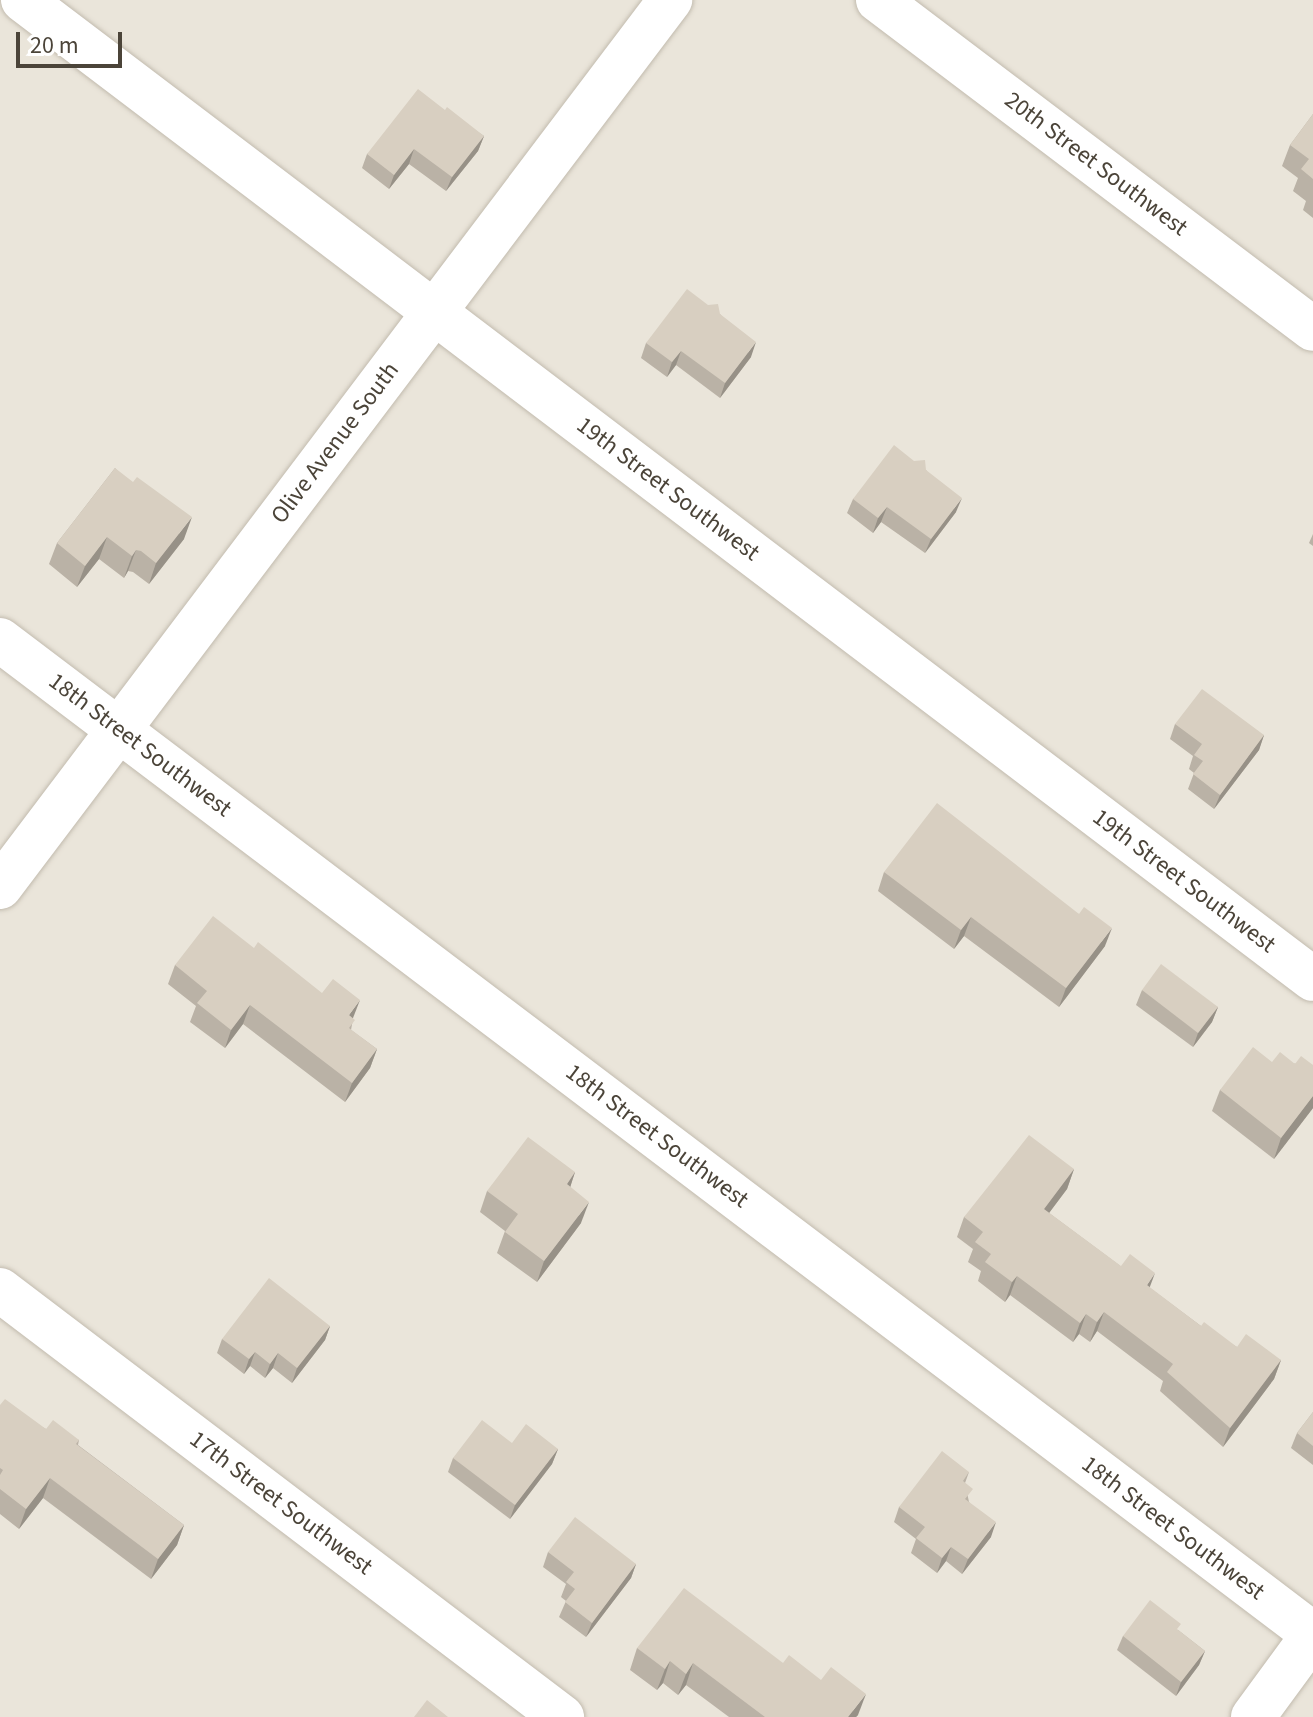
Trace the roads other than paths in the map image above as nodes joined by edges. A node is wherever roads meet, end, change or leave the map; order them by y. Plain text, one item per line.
1 (23, 0) edge
2 (670, 0) edge
3 (878, 0) edge
4 (75, 15) edge
5 (434, 311) junction
6 (1313, 329) edge
7 (0, 640) edge
8 (119, 730) junction
9 (0, 887) edge
10 (1313, 979) edge
11 (0, 1290) edge
12 (1313, 1634) edge
13 (562, 1717) edge
14 (1253, 1717) edge

1 - 4 street, 19th Street Southwest
2 - 5 street, Olive Avenue South
3 - 6 street, 20th Street Southwest
4 - 5 street, 19th Street Southwest
5 - 8 street, Olive Avenue South
5 - 10 street, 19th Street Southwest
7 - 8 street, 18th Street Southwest
8 - 9 street, Olive Avenue South
8 - 12 street, 18th Street Southwest
11 - 13 street, 17th Street Southwest
12 - 14 street

